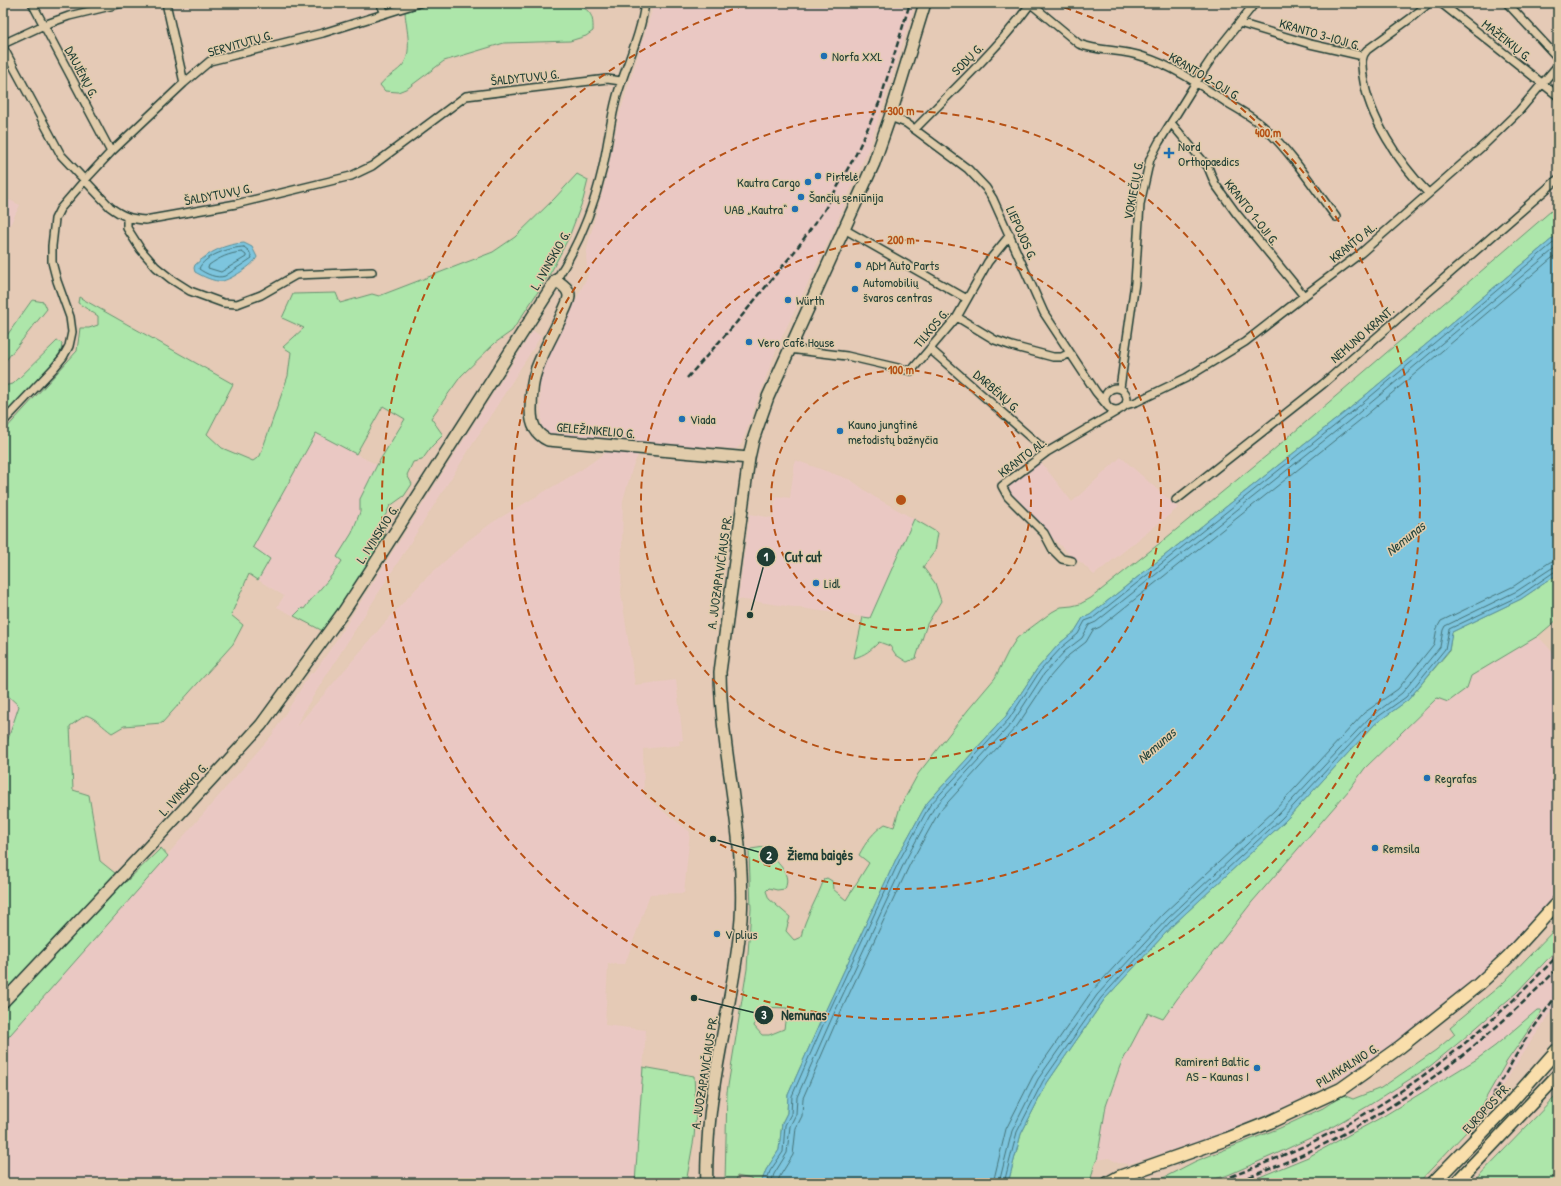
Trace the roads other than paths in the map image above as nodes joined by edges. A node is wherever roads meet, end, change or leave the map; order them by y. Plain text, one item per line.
1 (32, 3) edge
2 (123, 3) edge
3 (166, 3) edge
4 (380, 3) edge
5 (419, 3) edge
6 (645, 3) edge
7 (925, 3) edge
8 (1255, 3) edge
9 (1429, 3) edge
10 (1441, 3) edge
11 (1507, 3) edge
12 (1031, 4) edge
13 (385, 13) junction
14 (1239, 23) junction
15 (44, 24) junction
16 (3, 44) edge
17 (3, 47) edge
18 (1363, 56) junction
19 (1558, 58) edge
20 (1558, 65) edge
21 (621, 81) junction
22 (184, 83) junction
23 (1196, 83) junction
24 (1543, 83) junction
25 (1558, 96) edge
26 (890, 117) junction
27 (1171, 123) junction
28 (915, 129) junction
29 (111, 152) junction
30 (1558, 179) edge
31 (84, 181) junction
32 (1428, 194) junction
33 (1336, 217) dead end
34 (127, 218) junction
35 (844, 229) junction
36 (1010, 235) junction
37 (372, 272) dead end
38 (556, 280) junction
39 (1304, 296) junction
40 (967, 299) junction
41 (957, 317) junction
42 (789, 349) junction
43 (930, 349) junction
44 (1070, 353) junction
45 (1120, 388) junction
46 (1096, 392) junction
47 (1107, 393) junction
48 (1124, 404) junction
49 (1108, 405) junction
50 (1104, 418) junction
51 (3, 422) edge
52 (1047, 452) junction
53 (749, 458) junction
54 (1176, 500) dead end
55 (1072, 561) dead end
56 (1558, 902) edge
57 (3, 1002) edge
58 (1558, 1049) edge
59 (1558, 1075) edge
60 (706, 1180) edge
61 (1108, 1183) edge
62 (1433, 1183) edge
63 (1456, 1183) edge

1 - 15 street, DAUJĖNŲ G.
2 - 15 street
3 - 22 street
4 - 13 street
5 - 13 street, SERVITUTŲ G.
6 - 21 street, L. IVINSKIO G.
7 - 26 street, A. JUOZAPAVIČIAUS PR.
8 - 14 street, VOKIEČIŲ G.
9 - 18 street
10 - 24 street, MAŽEIKIŲ G.
11 - 19 street
12 - 23 street, KRANTO 2-OJI G.
12 - 28 street, SODŲ G.
13 - 22 street, SERVITUTŲ G.
14 - 18 street, KRANTO 3-IOJI G.
14 - 23 street, VOKIEČIŲ G.
15 - 16 street
15 - 29 street, DAUJĖNŲ G.
17 - 31 street, ŠALDYTUVŲ G.
18 - 32 street, KRANTO 3-IOJI G.
20 - 24 street, KRANTO AL.
21 - 34 street, ŠALDYTUVŲ G.
21 - 38 street, L. IVINSKIO G.
22 - 29 street, SERVITUTŲ G.
23 - 27 street, VOKIEČIŲ G.
23 - 33 street, KRANTO 2-OJI G.
24 - 25 street, MAŽEIKIŲ G.
24 - 32 street, KRANTO AL.
26 - 28 street, LIEPOJOS G.
26 - 35 street, A. JUOZAPAVIČIAUS PR.
27 - 39 street, KRANTO 1-OJI G.
27 - 45 street, VOKIEČIŲ G.
28 - 36 street, LIEPOJOS G.
29 - 31 street, SERVITUTŲ G.
30 - 54 street, NEMUNO KRANT.
31 - 34 street, ŠALDYTUVŲ G.
31 - 51 street
32 - 39 street, KRANTO AL.
34 - 37 street
35 - 40 street
35 - 42 street, A. JUOZAPAVIČIAUS PR.
36 - 40 street, TILKOS G.
36 - 44 street, LIEPOJOS G.
38 - 53 street, GELEŽINKELIO G.
38 - 57 street, L. IVINSKIO G.
39 - 48 street, KRANTO AL.
40 - 41 street, TILKOS G.
41 - 43 street, TILKOS G.
41 - 44 street
42 - 43 street, TILKOS G.
42 - 53 street, A. JUOZAPAVIČIAUS PR.
43 - 52 street, DARBĖNŲ G.
44 - 46 street, LIEPOJOS G.
45 - 47 street
45 - 48 street
46 - 47 street
46 - 49 street, LIEPOJOS G.
47 - 49 street
48 - 49 street, KRANTO AL.
48 - 50 street, KRANTO AL.
49 - 50 street
50 - 52 street, KRANTO AL.
52 - 55 street, KRANTO AL.
53 - 60 street, A. JUOZAPAVIČIAUS PR.
56 - 61 main road, PILIAKALNIO G.
58 - 62 main road, EUROPOS PR., bridge
59 - 63 main road

